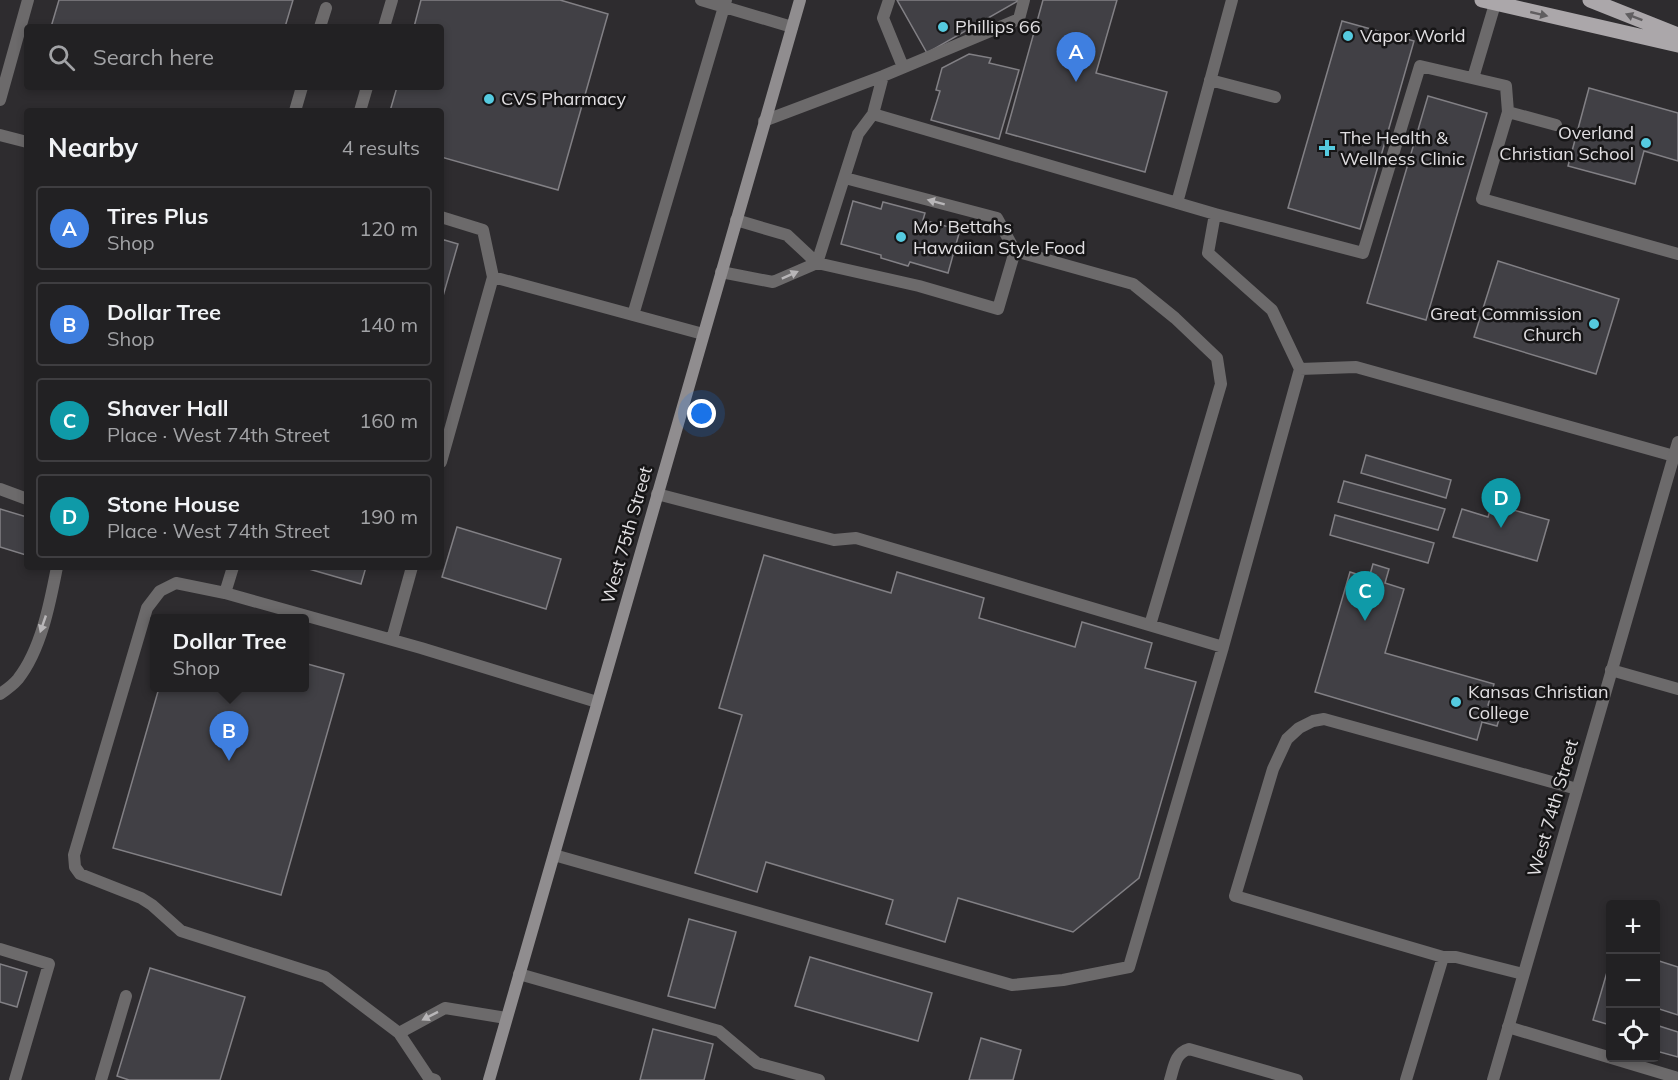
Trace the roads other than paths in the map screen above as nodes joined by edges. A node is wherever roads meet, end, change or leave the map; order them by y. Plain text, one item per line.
1 (28, 0) edge
2 (392, 0) edge
3 (701, 0) edge
4 (800, 0) edge
5 (889, 0) edge
6 (1024, 0) edge
7 (1232, 0) edge
8 (1590, 0) edge
9 (1488, 2) edge
10 (725, 3) edge
11 (326, 8) dead end
12 (321, 24) edge
13 (385, 24) edge
14 (792, 27) junction
15 (1678, 34) edge
16 (1678, 45) edge
17 (903, 67) junction
18 (883, 76) junction
19 (1473, 78) junction
20 (1210, 80) junction
21 (301, 90) edge
22 (366, 90) edge
23 (1275, 97) dead end
24 (0, 100) edge
25 (296, 108) edge
26 (361, 108) edge
27 (1508, 112) junction
28 (873, 114) junction
29 (764, 121) junction
30 (1556, 125) dead end
31 (0, 135) edge
32 (24, 141) edge
33 (844, 178) junction
34 (1177, 204) junction
35 (1215, 214) junction
36 (444, 218) edge
37 (736, 220) junction
38 (1015, 251) junction
39 (1678, 254) edge
40 (817, 263) junction
41 (721, 272) junction
42 (493, 277) junction
43 (633, 315) junction
44 (704, 334) junction
45 (1300, 369) junction
46 (1678, 442) edge
47 (444, 451) edge
48 (1674, 456) junction
49 (0, 489) edge
50 (657, 494) junction
51 (24, 498) edge
52 (56, 570) edge
53 (232, 570) edge
54 (411, 570) edge
55 (225, 593) junction
56 (301, 614) edge
57 (309, 616) edge
58 (1150, 625) junction
59 (392, 639) junction
60 (1223, 647) junction
61 (1611, 670) junction
62 (1678, 689) edge
63 (0, 694) edge
64 (597, 702) junction
65 (1577, 789) junction
66 (554, 855) junction
67 (0, 949) edge
68 (1443, 957) junction
69 (519, 974) junction
70 (1524, 974) junction
71 (126, 996) dead end
72 (506, 1018) junction
73 (1508, 1027) junction
74 (399, 1033) junction
75 (1678, 1078) edge
76 (15, 1080) edge
77 (101, 1080) edge
78 (435, 1080) edge
79 (489, 1080) edge
80 (819, 1080) edge
81 (1170, 1080) edge
82 (1297, 1080) edge
83 (1406, 1080) edge
84 (1493, 1080) edge

1 - 24 street
2 - 13 street
3 - 10 street
4 - 14 main road, West 75th Street
5 - 17 street
6 - 17 street
7 - 20 street
15 -> 8 main road
9 -> 16 main road
9 - 19 street
10 - 14 street
10 - 43 street
11 - 12 street
14 - 29 main road, West 75th Street
17 - 18 street
18 - 28 street
18 - 29 street
19 - 27 street
19 - 35 street
20 - 23 street
20 - 34 street
21 - 25 street
22 - 26 street
27 - 30 street
27 - 39 street
28 - 33 street
28 - 34 street
29 - 37 main road, West 75th Street
31 - 32 street
38 -> 33 street
33 - 40 street
34 - 35 street
35 - 45 street
36 - 42 street
37 - 40 street
37 - 41 main road, West 75th Street
38 - 40 street
38 - 58 street
41 -> 40 street
41 - 44 main road, West 75th Street
42 - 43 street
42 - 47 street
43 - 44 street
44 - 50 main road, West 75th Street
45 - 48 street
45 - 60 street
46 - 48 street, West 74th Street
48 - 61 street, West 74th Street
49 - 51 street
50 - 58 street
50 - 64 main road, West 75th Street
52 -> 63 street
53 - 55 street
54 - 59 street
55 - 56 street
55 - 74 street
57 - 59 street
58 - 60 street
59 - 64 street
60 - 66 street
61 - 62 street
61 - 65 street, West 74th Street
64 - 66 main road, West 75th Street
65 - 68 street
65 - 70 street, West 74th Street
66 - 69 main road, West 75th Street
67 - 76 street
68 - 70 street
68 - 83 street
69 - 72 main road, West 75th Street
69 - 80 street
70 - 73 street, West 74th Street
71 - 77 street
72 -> 74 street
72 - 79 main road, West 75th Street
73 - 75 street
73 - 84 street, West 74th Street
74 - 78 street
81 - 82 street

